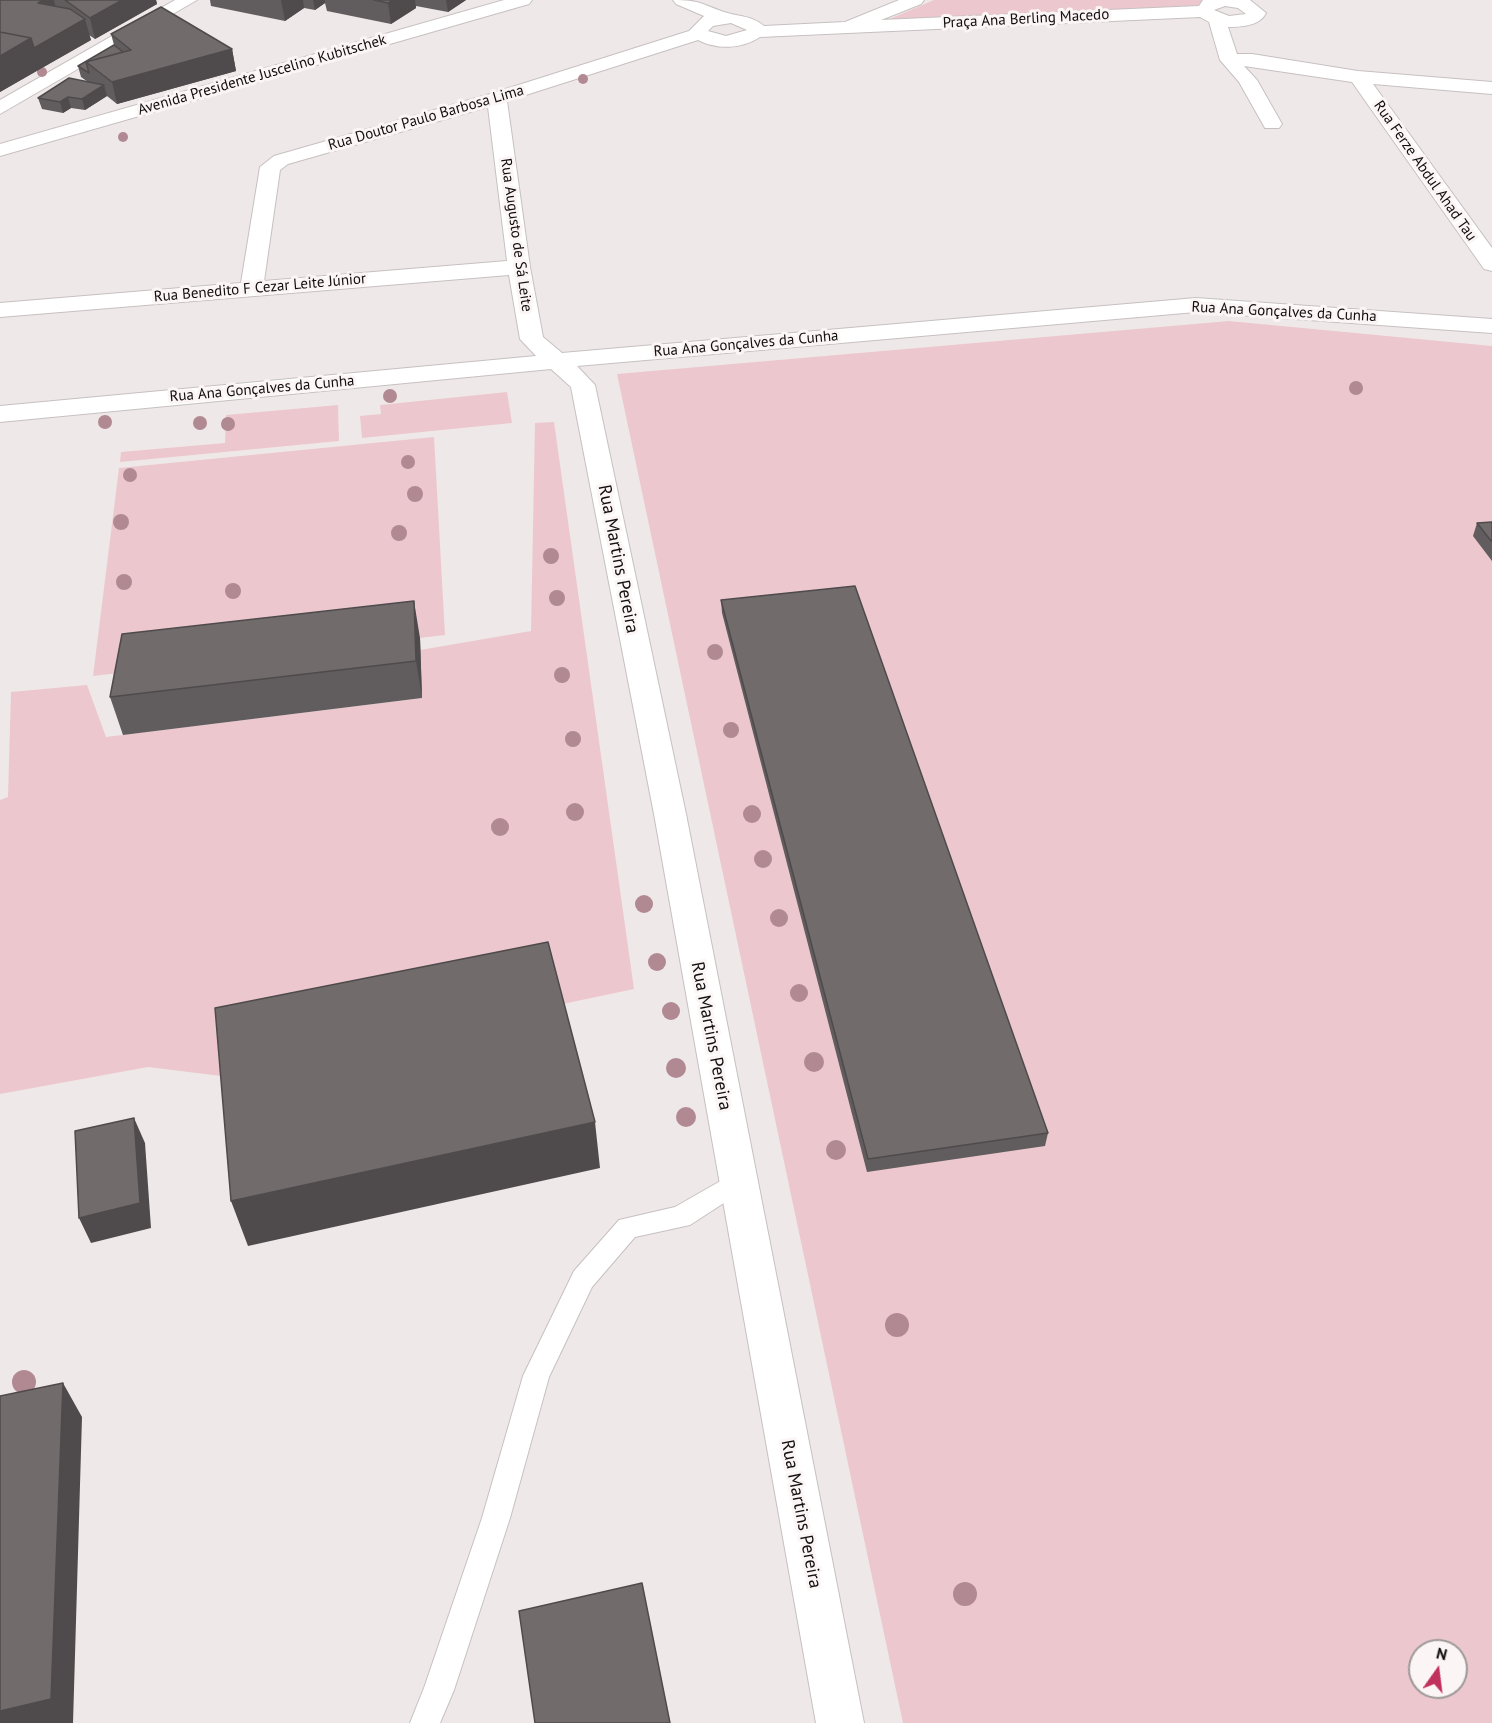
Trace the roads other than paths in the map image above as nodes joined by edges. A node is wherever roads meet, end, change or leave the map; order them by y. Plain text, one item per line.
1 (188, 0) edge
2 (523, 0) edge
3 (682, 0) edge
4 (915, 0) edge
5 (1212, 8) edge
6 (1254, 9) edge
7 (723, 18) junction
8 (848, 27) junction
9 (756, 32) junction
10 (700, 34) junction
11 (1229, 60) junction
12 (1252, 60) junction
13 (1358, 77) junction
14 (1247, 80) junction
15 (1492, 88) edge
16 (497, 98) junction
17 (0, 108) edge
18 (1272, 124) dead end
19 (0, 142) edge
20 (22, 144) junction
21 (0, 150) edge
22 (1492, 264) edge
23 (519, 267) junction
24 (252, 288) junction
25 (0, 310) edge
26 (1492, 326) edge
27 (557, 361) junction
28 (0, 414) edge
29 (738, 1181) junction
30 (425, 1723) edge
31 (840, 1723) edge

1 - 17 street
2 - 20 street, Avenida Presidente Juscelino Kubitschek
3 - 7 street
4 - 8 street
5 - 6 street, Praça Ana Berling Macedo
5 - 8 street, Praça Ana Berling Macedo
5 - 11 street
6 - 12 street
7 - 9 street
7 - 10 street
8 - 9 street
9 - 10 street
10 - 16 street, Rua Doutor Paulo Barbosa Lima
11 - 12 street
11 - 14 street
12 - 13 street
12 - 14 street
13 - 15 street
13 - 22 street, Rua Ferze Abdul Ahad Tau
14 - 18 street
16 - 23 street, Rua Augusto de Sá Leite
16 - 24 street, Rua Doutor Paulo Barbosa Lima
19 - 20 street
20 - 21 street, Avenida Presidente Juscelino Kubitschek
23 - 24 street, Rua Benedito F Cezar Leite Júnior
23 - 27 street, Rua Augusto de Sá Leite
24 - 25 street, Rua Benedito F Cezar Leite Júnior
26 - 27 street, Rua Ana Gonçalves da Cunha
27 - 28 street, Rua Ana Gonçalves da Cunha
27 - 29 street, Rua Martins Pereira
29 - 30 lane
29 - 31 street, Rua Martins Pereira

